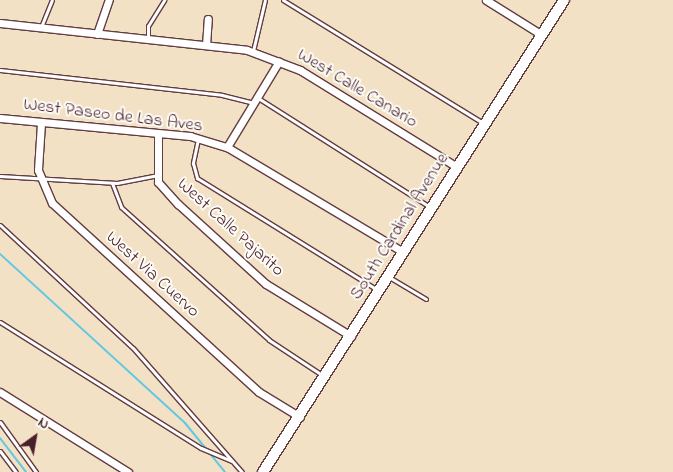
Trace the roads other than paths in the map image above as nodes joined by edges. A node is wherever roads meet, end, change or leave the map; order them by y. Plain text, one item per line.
1 (52, 0) edge
2 (109, 0) edge
3 (164, 0) edge
4 (265, 0) edge
5 (284, 0) edge
6 (486, 0) edge
7 (564, 0) edge
8 (208, 18) dead end
9 (0, 23) edge
10 (40, 30) junction
11 (97, 34) junction
12 (542, 35) junction
13 (148, 40) junction
14 (206, 45) junction
15 (252, 52) junction
16 (279, 62) junction
17 (0, 70) edge
18 (256, 100) junction
19 (0, 118) edge
20 (41, 123) junction
21 (485, 124) junction
22 (158, 134) junction
23 (198, 139) junction
24 (227, 146) junction
25 (457, 167) junction
26 (158, 175) junction
27 (0, 176) edge
28 (40, 178) junction
29 (112, 183) junction
30 (431, 208) junction
31 (0, 225) edge
32 (404, 252) junction
33 (388, 276) junction
34 (379, 290) junction
35 (426, 299) dead end
36 (0, 322) edge
37 (351, 336) junction
38 (326, 376) junction
39 (0, 392) edge
40 (300, 417) junction
41 (0, 422) edge
42 (0, 450) edge
43 (234, 462) junction
44 (16, 472) edge
45 (36, 472) edge
46 (128, 472) edge
47 (242, 472) edge
48 (263, 472) edge

1 - 10 lane
2 - 11 street
3 - 13 lane
4 - 15 lane
5 - 21 lane
6 - 12 street
7 - 12 main road, South Cardinal Avenue
8 - 14 street
9 - 10 street, West Calle Canario
10 - 11 street, West Calle Canario
11 - 13 street, West Calle Canario
12 - 21 main road, South Cardinal Avenue
13 - 14 street, West Calle Canario
14 - 15 street, West Calle Canario
15 - 16 street, West Calle Canario
16 - 18 street
16 - 25 street, West Calle Canario
17 - 18 lane
18 - 24 street
18 - 30 lane
19 - 20 street, West Paseo de Las Aves
20 - 22 street, West Paseo de Las Aves
20 - 28 street, West Via Cuervo
21 - 25 main road, South Cardinal Avenue
22 - 23 street, West Paseo de Las Aves
22 - 26 street, West Calle Pajarito
23 - 24 street, West Paseo de Las Aves
23 - 34 lane
24 - 32 street, West Paseo de Las Aves
25 - 30 main road, South Cardinal Avenue
26 - 29 lane
26 - 37 street, West Calle Pajarito
27 - 28 lane
28 - 29 lane
28 - 40 street, West Via Cuervo
29 - 38 lane
30 - 32 main road, South Cardinal Avenue
31 - 43 lane
32 - 33 main road, South Cardinal Avenue
33 - 34 main road, South Cardinal Avenue
33 - 35 lane
34 - 37 main road, South Cardinal Avenue
36 - 43 lane
37 - 38 main road, South Cardinal Avenue
38 - 40 main road, South Cardinal Avenue
39 - 46 street
40 - 48 main road, South Cardinal Avenue
41 - 45 lane
42 - 44 lane
43 - 47 lane

